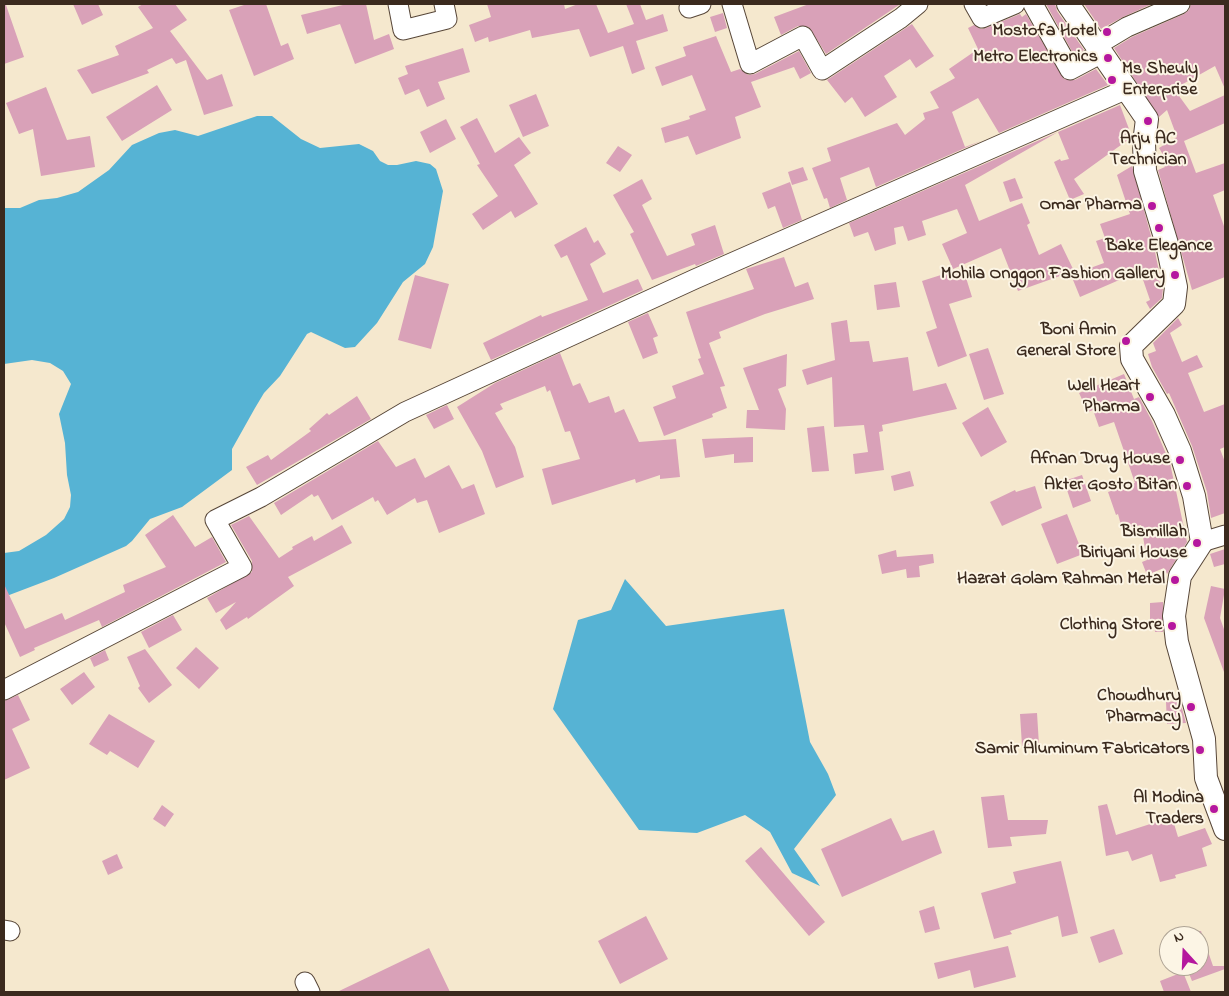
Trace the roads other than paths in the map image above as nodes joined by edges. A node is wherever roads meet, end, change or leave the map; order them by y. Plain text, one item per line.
1 (398, 4) edge
2 (444, 4) edge
3 (732, 4) edge
4 (918, 4) edge
5 (974, 4) edge
6 (1015, 4) edge
7 (1033, 4) edge
8 (1068, 4) edge
9 (1180, 4) edge
10 (1100, 49) junction
11 (1127, 89) junction
12 (1225, 535) edge
13 (1202, 542) junction
14 (4, 690) edge
15 (1225, 829) edge

1 - 2 street
3 - 4 street
5 - 6 street
7 - 10 street
8 - 10 street
9 - 10 street
10 - 11 street
11 - 13 street
11 - 14 street
12 - 13 street
13 - 15 street

